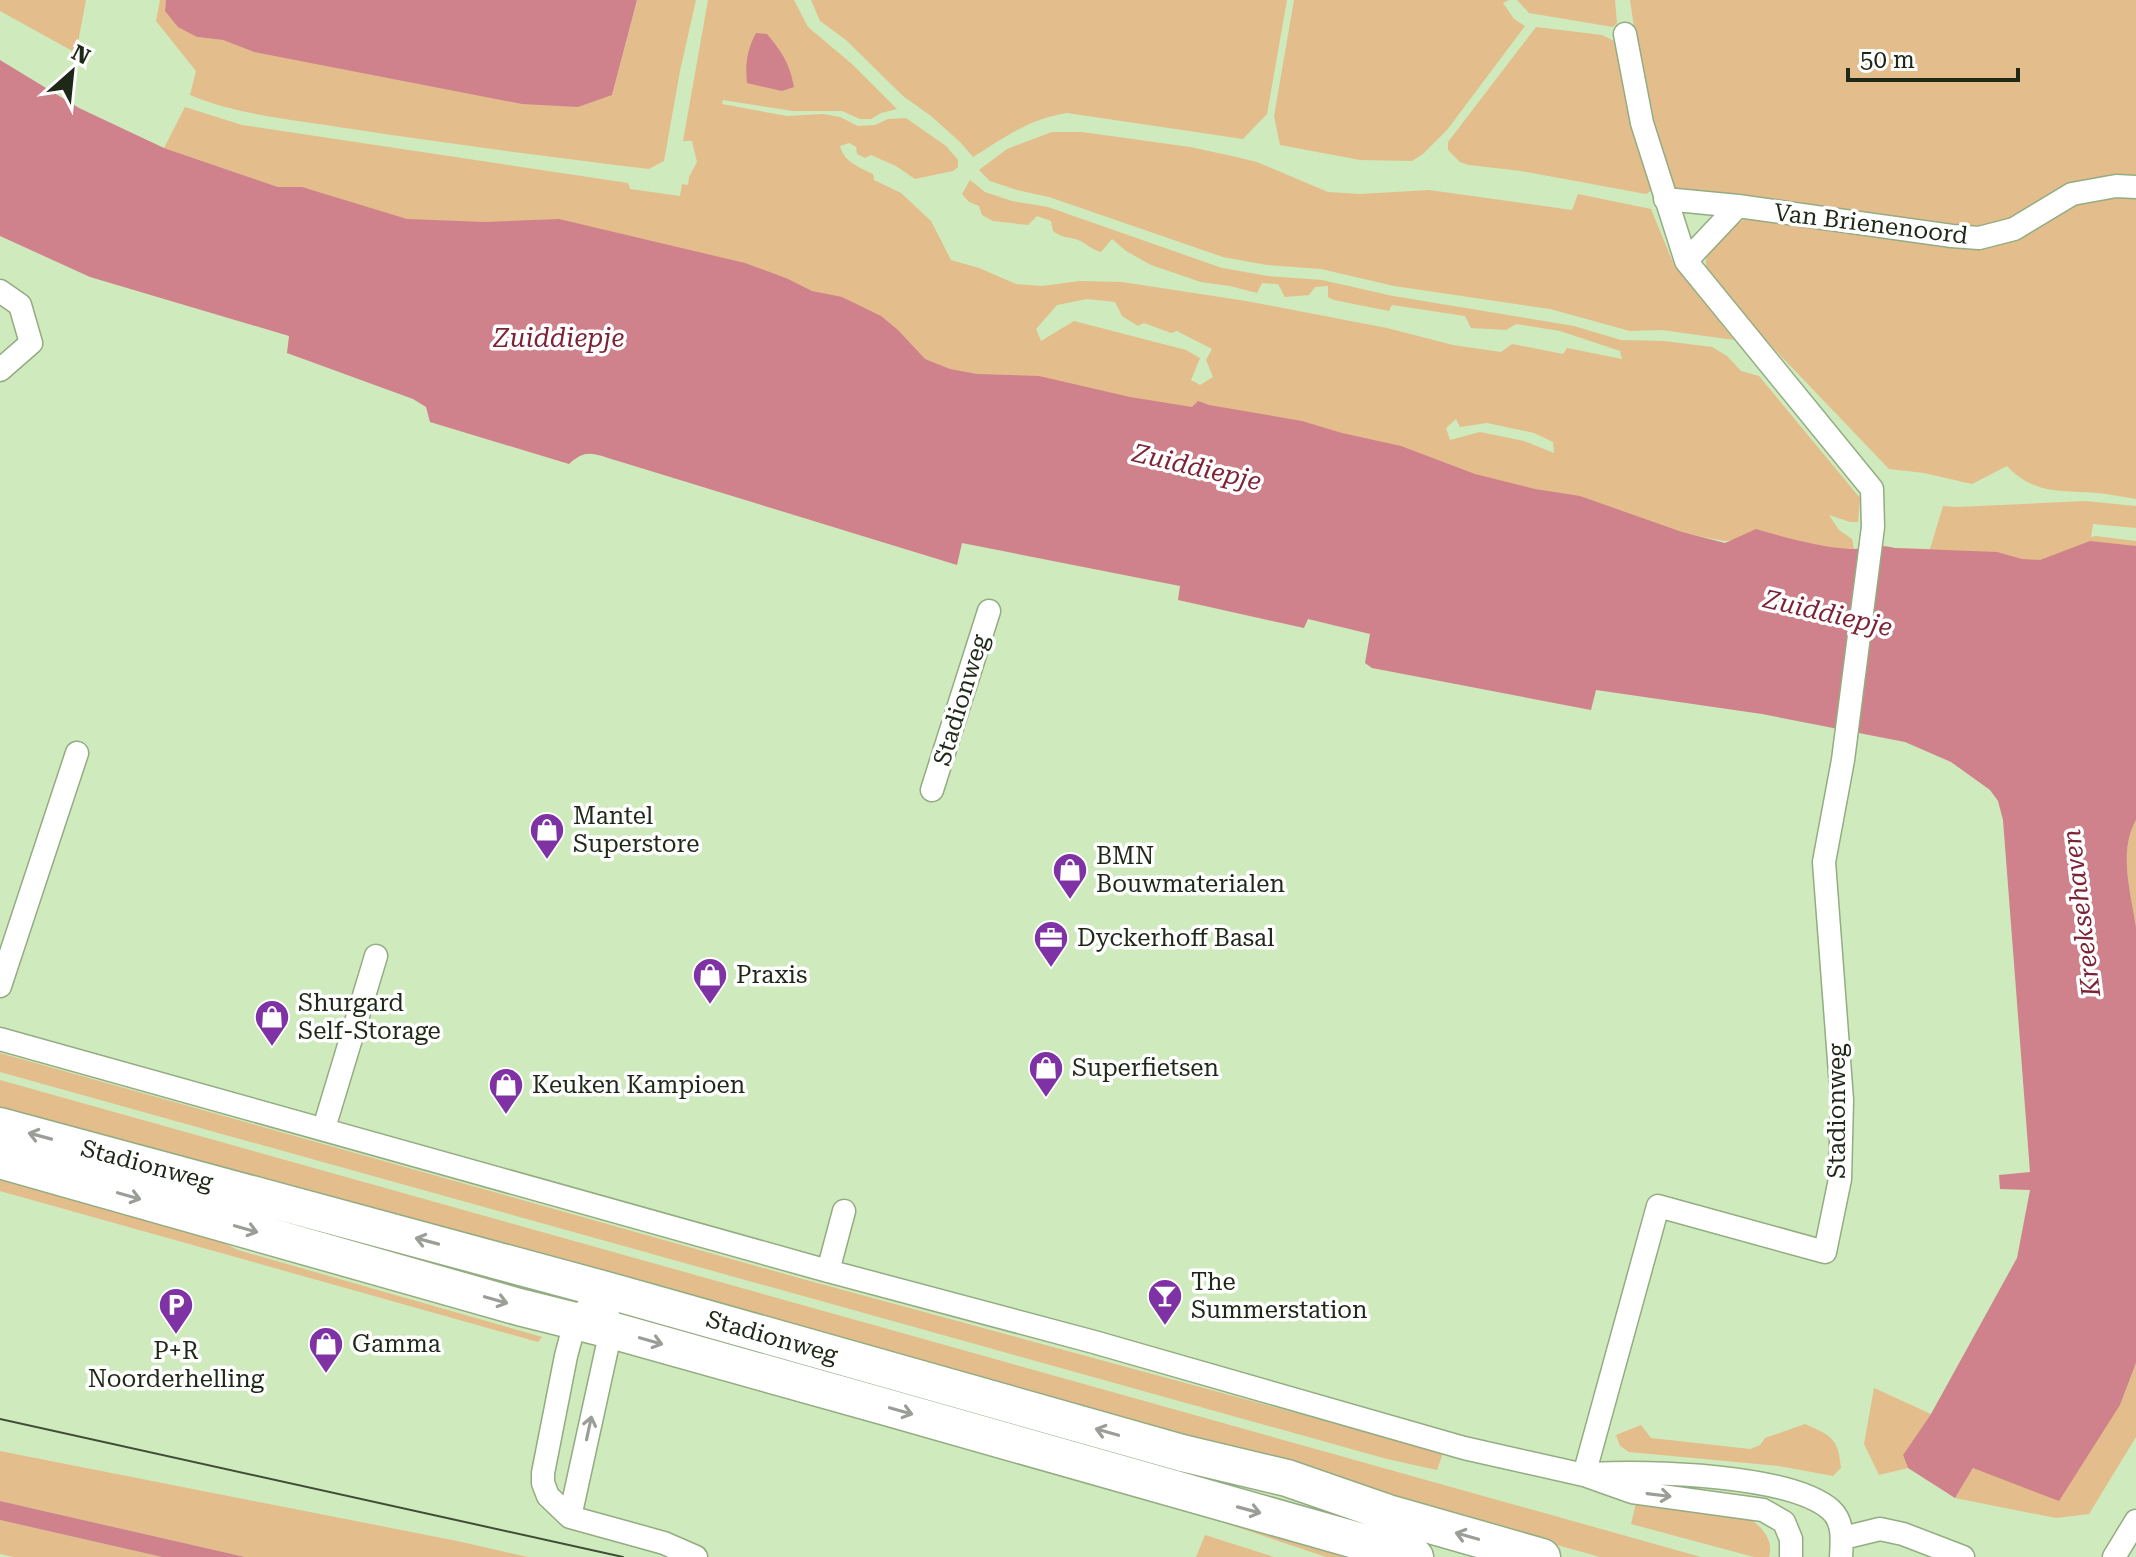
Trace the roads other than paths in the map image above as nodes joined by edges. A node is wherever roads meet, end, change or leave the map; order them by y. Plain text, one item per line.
1 (1625, 34) dead end
2 (2136, 187) edge
3 (1665, 199) junction
4 (1738, 206) junction
5 (1686, 261) junction
6 (0, 291) edge
7 (0, 370) edge
8 (989, 611) dead end
9 (77, 753) dead end
10 (932, 790) dead end
11 (376, 956) dead end
12 (0, 986) edge
13 (0, 1039) edge
14 (0, 1126) edge
15 (324, 1128) junction
16 (0, 1160) edge
17 (844, 1211) dead end
18 (828, 1271) junction
19 (603, 1290) junction
20 (575, 1322) junction
21 (611, 1330) junction
22 (1584, 1475) junction
23 (570, 1517) junction
24 (2136, 1521) edge
25 (1842, 1547) edge
26 (696, 1557) edge
27 (1415, 1557) edge
28 (1542, 1557) edge
29 (1791, 1557) edge
30 (1963, 1557) edge
31 (2114, 1557) edge

1 - 3 street
2 - 4 street, Van Brienenoord
3 - 4 street, Van Brienenoord
3 - 5 street
4 - 5 street
5 - 22 street, Stadionweg
6 - 7 street
8 - 10 street, Stadionweg
9 - 12 street
11 - 15 street
13 - 15 street
19 -> 14 main road, Stadionweg
15 - 18 street
16 -> 20 main road, Stadionweg
17 - 18 street
18 - 22 street
19 - 20 street
19 - 21 street
28 -> 19 main road, Stadionweg
20 - 21 main road, Stadionweg
20 - 23 street
23 -> 21 street
21 -> 27 main road, Stadionweg
22 - 25 street
22 -> 29 street
23 - 26 street
24 - 31 street
25 - 30 street

